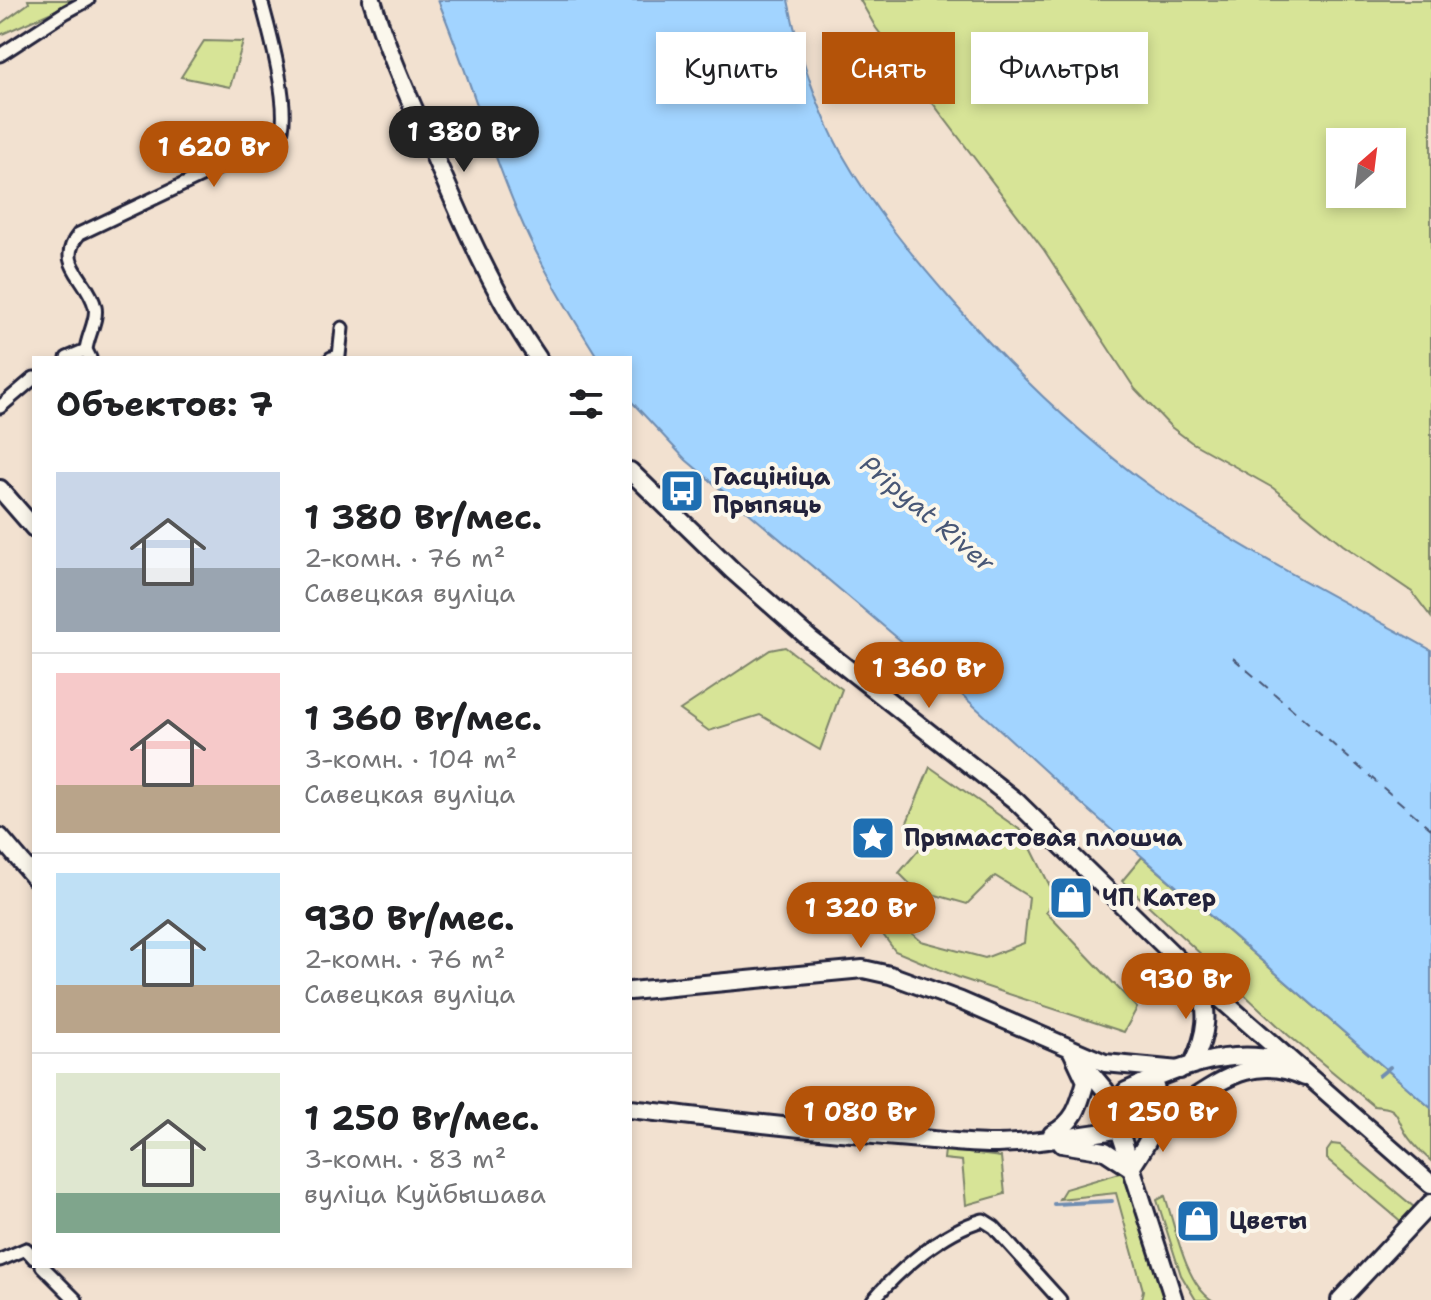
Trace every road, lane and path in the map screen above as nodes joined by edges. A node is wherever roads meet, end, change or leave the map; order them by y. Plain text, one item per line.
1 (88, 0) edge
2 (261, 0) edge
3 (372, 0) edge
4 (0, 55) edge
5 (342, 328) dead end
6 (88, 354) edge
7 (339, 356) edge
8 (537, 356) edge
9 (32, 380) edge
10 (0, 407) edge
11 (632, 473) edge
12 (0, 489) edge
13 (32, 526) edge
14 (0, 837) edge
15 (32, 875) edge
16 (1198, 979) junction
17 (632, 991) edge
18 (1243, 1019) junction
19 (1071, 1049) junction
20 (1242, 1056) junction
21 (1186, 1066) junction
22 (1229, 1075) junction
23 (1317, 1082) junction
24 (1141, 1084) junction
25 (632, 1109) edge
26 (1116, 1110) junction
27 (1158, 1119) junction
28 (1119, 1129) junction
29 (1039, 1141) junction
30 (1131, 1168) junction
31 (1431, 1184) edge
32 (1431, 1203) edge
33 (32, 1256) edge
34 (0, 1260) edge
35 (44, 1268) edge
36 (76, 1300) edge
37 (873, 1300) edge
38 (1060, 1300) edge
39 (1174, 1300) edge
40 (1340, 1300) edge

1 - 4 street
2 - 6 street
3 - 8 main road
5 - 7 street
9 - 10 street
11 - 16 main road
12 - 13 main road
14 - 15 main road
16 - 18 main road
16 - 21 main road
17 - 19 main road
18 - 20 main road
18 - 23 main road
19 - 21 main road
19 - 26 main road
19 - 29 main road
20 - 21 main road
20 - 22 main road
20 - 23 main road
21 - 24 main road
22 - 23 main road
22 - 27 main road
23 - 31 main road
24 - 26 main road
24 - 27 main road
25 - 29 main road
26 - 28 main road
27 - 28 main road
27 - 30 main road
28 - 29 main road
28 - 30 main road
29 - 30 main road
30 - 39 main road
32 - 40 main road
33 - 34 street
35 - 36 street
37 - 38 street

